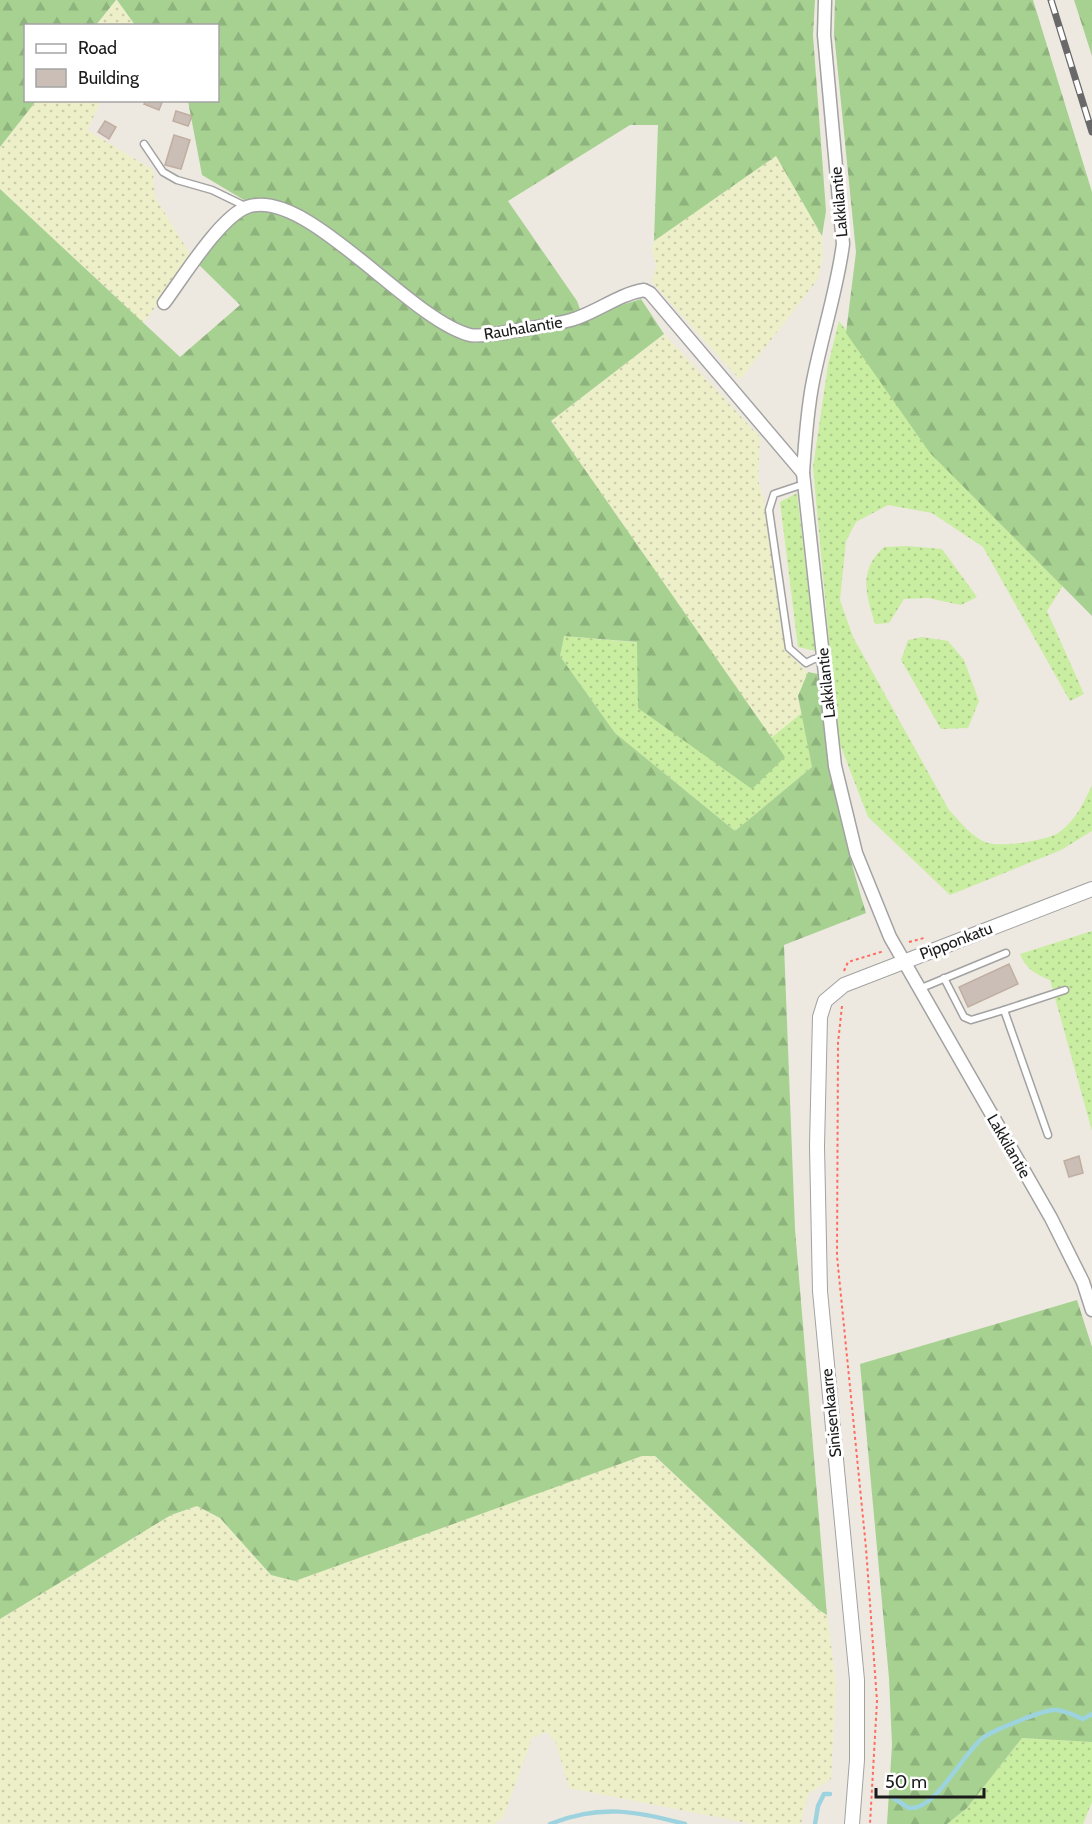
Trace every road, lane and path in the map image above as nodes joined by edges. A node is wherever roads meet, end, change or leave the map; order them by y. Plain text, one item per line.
1 (825, 0) edge
2 (144, 144) dead end
3 (247, 207) junction
4 (164, 303) dead end
5 (804, 479) junction
6 (824, 659) junction
7 (1092, 889) edge
8 (925, 938) dead end
9 (895, 947) junction
10 (1006, 953) dead end
11 (903, 961) junction
12 (944, 978) junction
13 (844, 985) junction
14 (919, 989) junction
15 (1065, 990) dead end
16 (825, 1001) joint
17 (1004, 1010) junction
18 (1048, 1135) dead end
19 (1092, 1311) edge
20 (852, 1824) edge
21 (870, 1824) edge

1 - 5 street, Lakkilantie
2 - 3 lane
3 - 4 street
3 - 5 street, Rauhalantie
5 - 6 street, Lakkilantie
5 - 6 lane
6 - 9 street, Lakkilantie
7 - 11 street, Pipponkatu
8 - 9 path
9 - 11 street, Lakkilantie
9 - 13 path
10 - 12 lane
11 - 13 street, Pipponkatu
11 - 14 street, Lakkilantie
12 - 14 lane
12 - 17 lane
13 - 16 street, Pipponkatu
13 - 21 path
14 - 19 street, Lakkilantie
15 - 17 lane
16 - 20 street, Sinisenkaarre
17 - 18 lane

